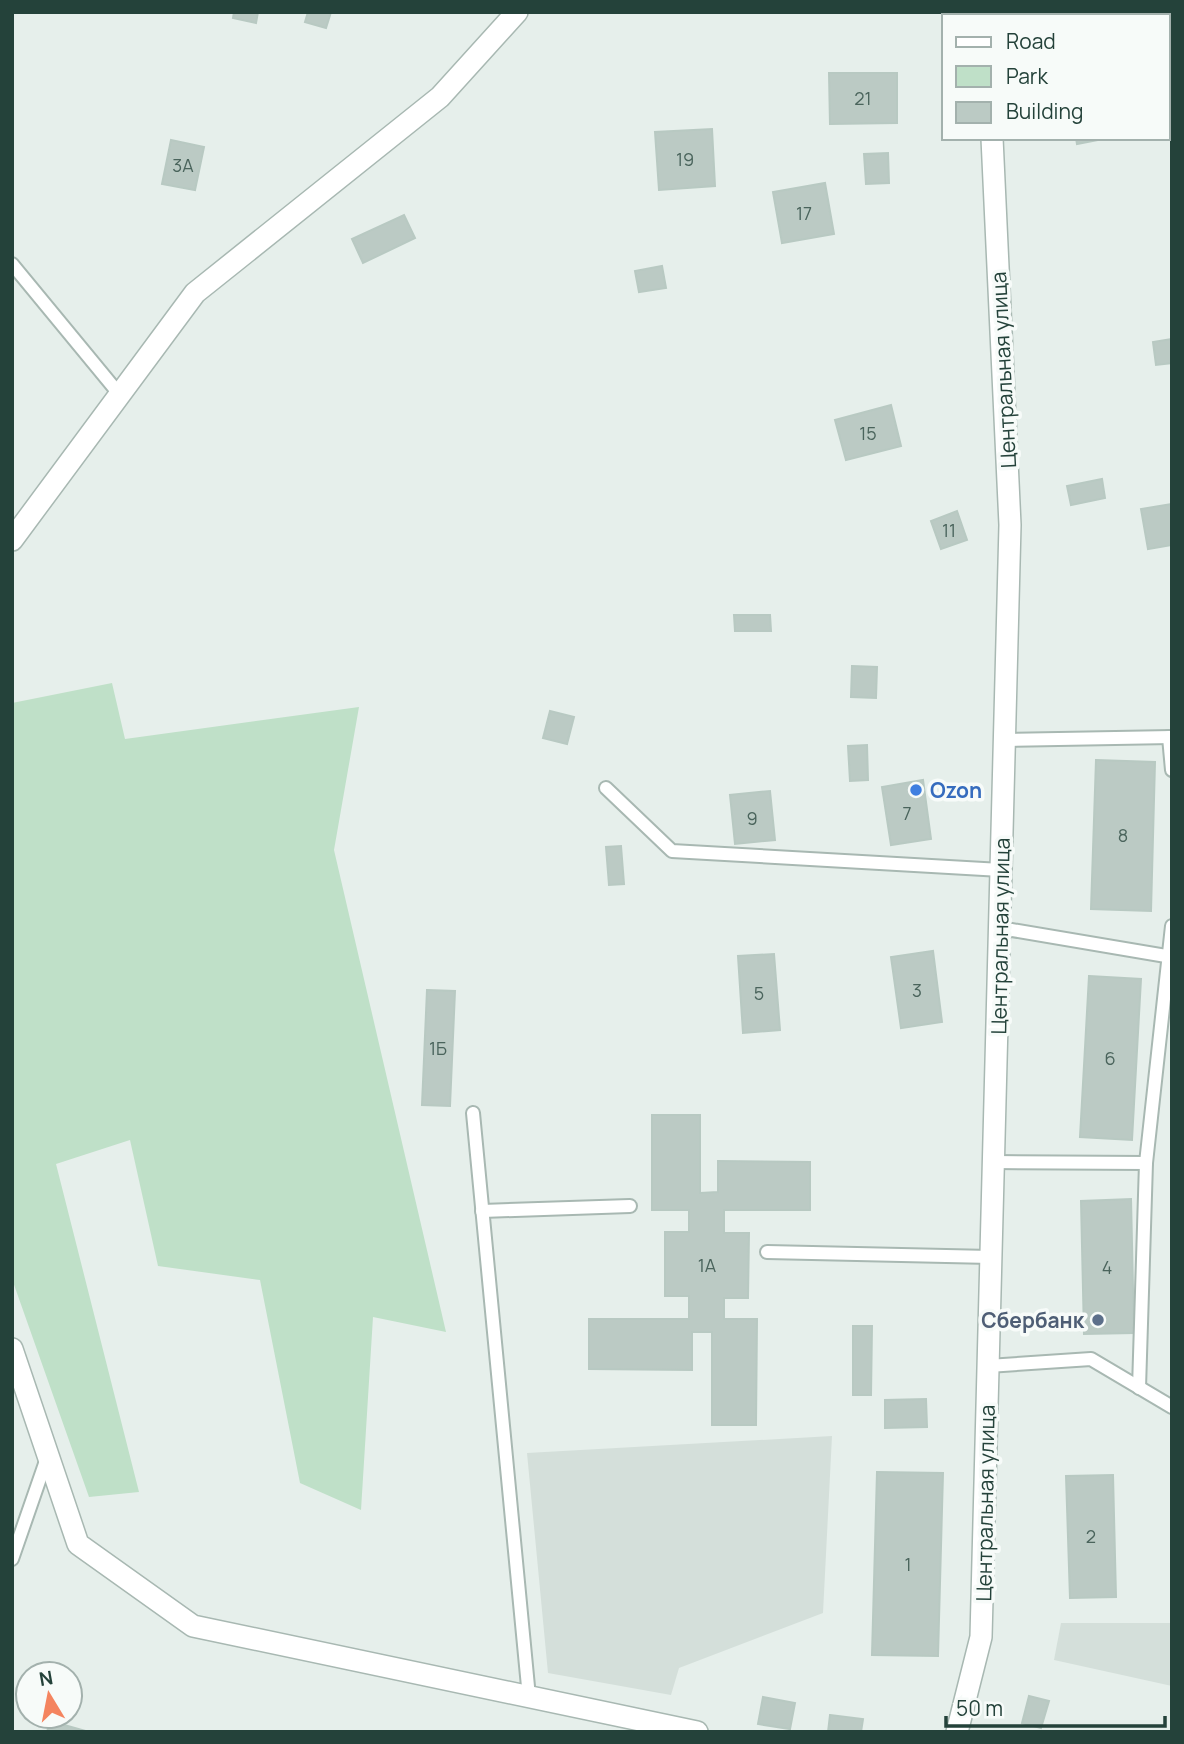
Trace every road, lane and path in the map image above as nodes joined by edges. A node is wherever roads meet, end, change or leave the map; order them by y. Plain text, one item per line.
1 (517, 12) edge
2 (992, 140) edge
3 (12, 264) edge
4 (120, 395) junction
5 (12, 540) edge
6 (1170, 737) edge
7 (1005, 740) junction
8 (1172, 770) edge
9 (606, 789) dead end
10 (1001, 870) junction
11 (1172, 926) edge
12 (1000, 928) junction
13 (1171, 957) edge
14 (473, 1113) dead end
15 (994, 1162) junction
16 (1146, 1163) junction
17 (630, 1206) dead end
18 (482, 1211) junction
19 (767, 1252) dead end
20 (991, 1257) junction
21 (12, 1349) edge
22 (988, 1366) junction
23 (1139, 1388) junction
24 (1172, 1407) edge
25 (48, 1454) junction
26 (12, 1559) edge
27 (529, 1697) junction
28 (697, 1732) edge
29 (957, 1732) edge

1 - 4 street
2 - 7 street, Центральная улица
3 - 4 lane
4 - 5 street
6 - 7 lane
6 - 8 lane
7 - 10 street, Центральная улица
9 - 10 lane
10 - 12 street, Центральная улица
11 - 13 lane
12 - 13 lane
12 - 15 street, Центральная улица
13 - 16 lane
14 - 18 lane
15 - 16 lane
15 - 20 street, Центральная улица
16 - 23 lane
17 - 18 lane
18 - 27 lane
19 - 20 lane
20 - 22 street, Центральная улица
21 - 25 street
22 - 23 lane
22 - 29 street, Центральная улица
23 - 24 lane
25 - 26 lane
25 - 27 street
27 - 28 street

